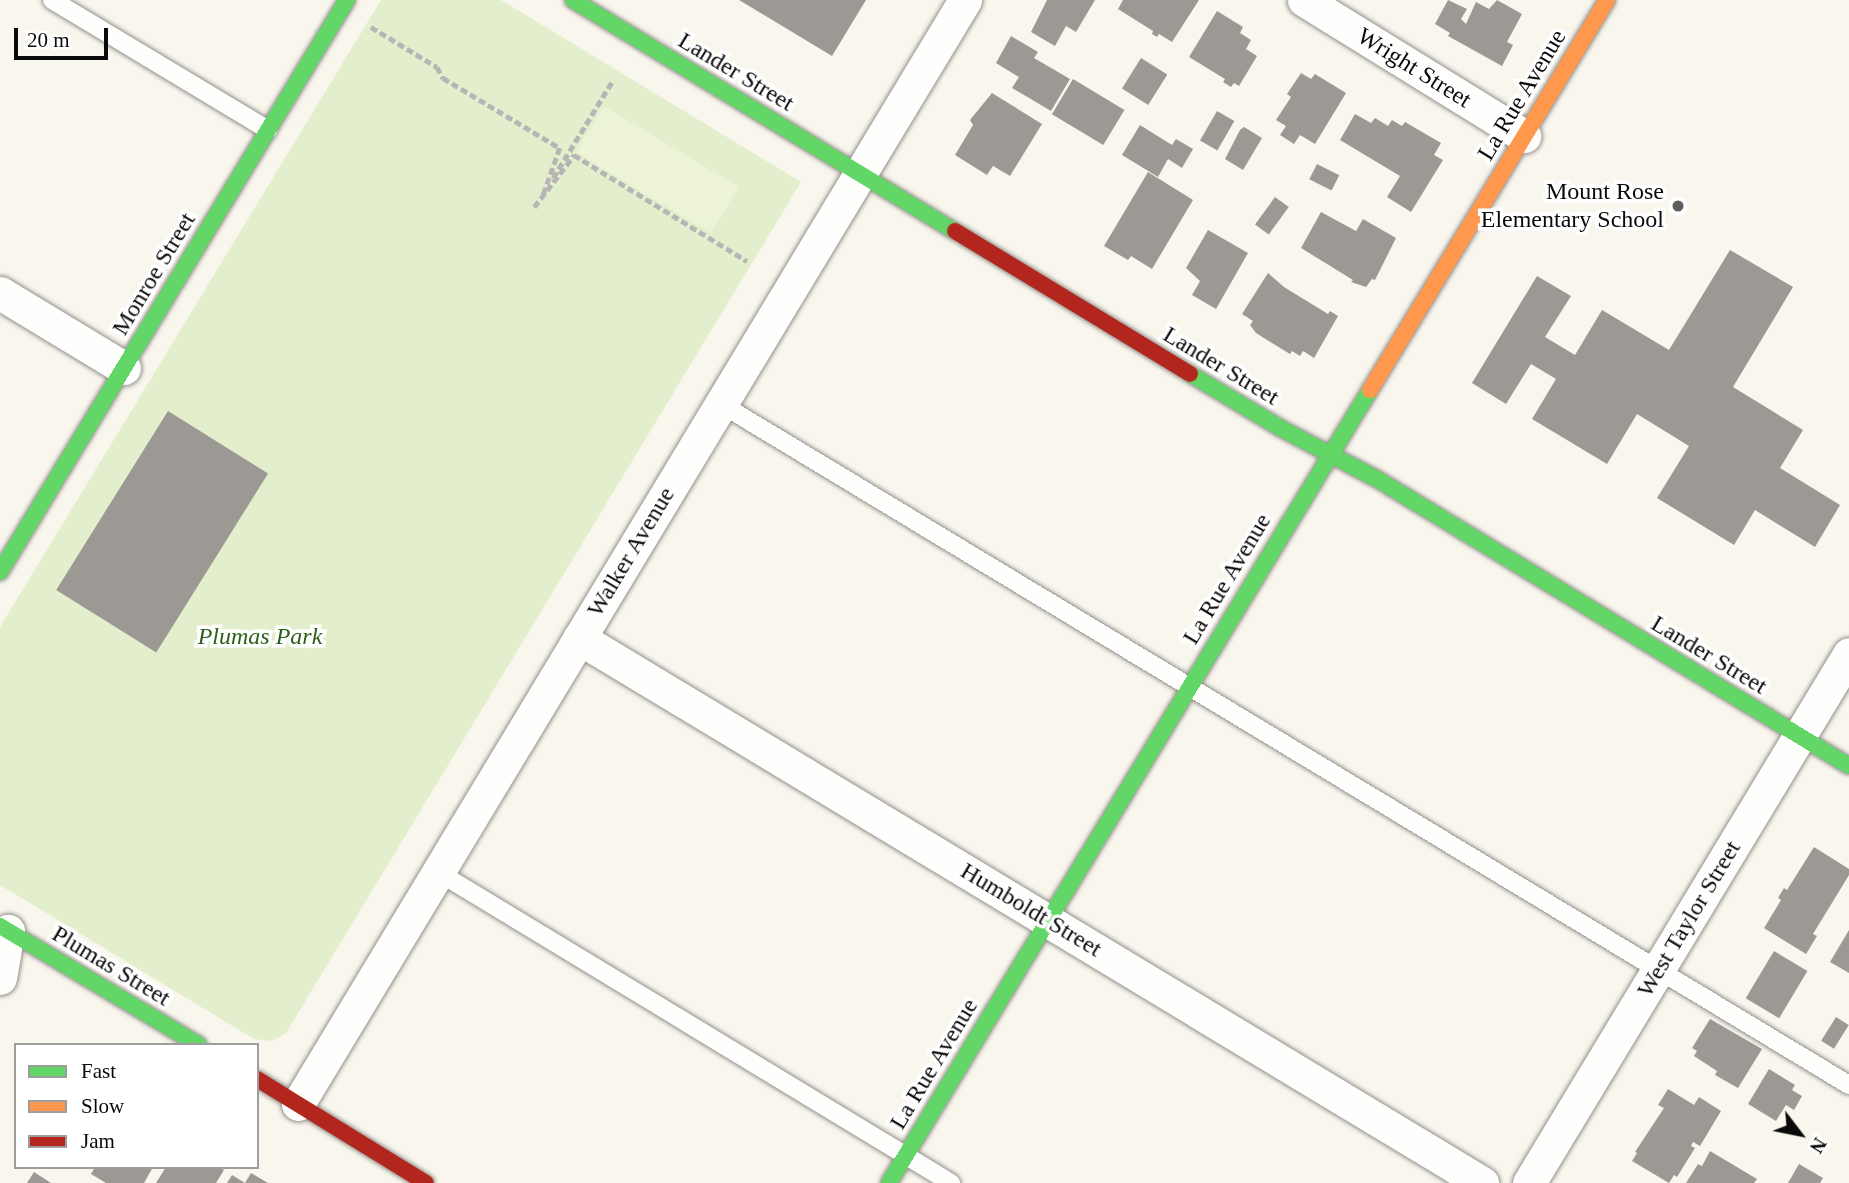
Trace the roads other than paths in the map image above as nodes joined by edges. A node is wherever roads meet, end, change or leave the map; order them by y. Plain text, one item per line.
1 (52, 0) edge
2 (347, 0) edge
3 (573, 0) edge
4 (965, 0) edge
5 (1304, 0) edge
6 (1607, 0) edge
7 (268, 130) junction
8 (1524, 136) junction
9 (860, 173) junction
10 (0, 293) edge
11 (124, 368) junction
12 (721, 404) junction
13 (1329, 454) junction
14 (0, 572) edge
15 (579, 638) junction
16 (1849, 654) edge
17 (1188, 687) junction
18 (1800, 736) junction
19 (1849, 766) edge
20 (438, 872) junction
21 (1047, 920) junction
22 (4, 929) edge
23 (1658, 969) junction
24 (0, 978) edge
25 (196, 1043) edge
26 (259, 1080) edge
27 (1849, 1084) edge
28 (298, 1104) junction
29 (905, 1156) junction
30 (410, 1179) edge
31 (889, 1183) edge
32 (951, 1183) edge
33 (1482, 1183) edge
34 (1529, 1183) edge

1 - 7 lane
2 - 7 street, Monroe Street
3 - 9 street, Lander Street
4 - 9 street, Walker Avenue
5 - 8 street, Wright Street
6 - 8 street, La Rue Avenue
7 - 11 street, Monroe Street
8 - 13 street, La Rue Avenue
9 - 12 street, Walker Avenue
9 - 13 street, Lander Street
10 - 11 street
11 - 14 street, Monroe Street
12 - 15 street, Walker Avenue
12 - 17 lane
13 - 17 street, La Rue Avenue
13 - 18 street, Lander Street
15 - 20 street, Walker Avenue
15 - 21 street, Humboldt Street
16 - 18 street, West Taylor Street
17 - 21 street, La Rue Avenue
17 - 23 lane
18 - 19 street, Lander Street
18 - 23 street, West Taylor Street
20 - 28 street, Walker Avenue
20 - 29 lane
21 - 29 street, La Rue Avenue
21 - 33 street, Humboldt Street
22 - 24 street
22 - 25 street, Plumas Street
23 - 27 lane
23 - 34 street, West Taylor Street
26 - 28 street
28 - 30 street
29 - 31 street, La Rue Avenue
29 - 32 lane

